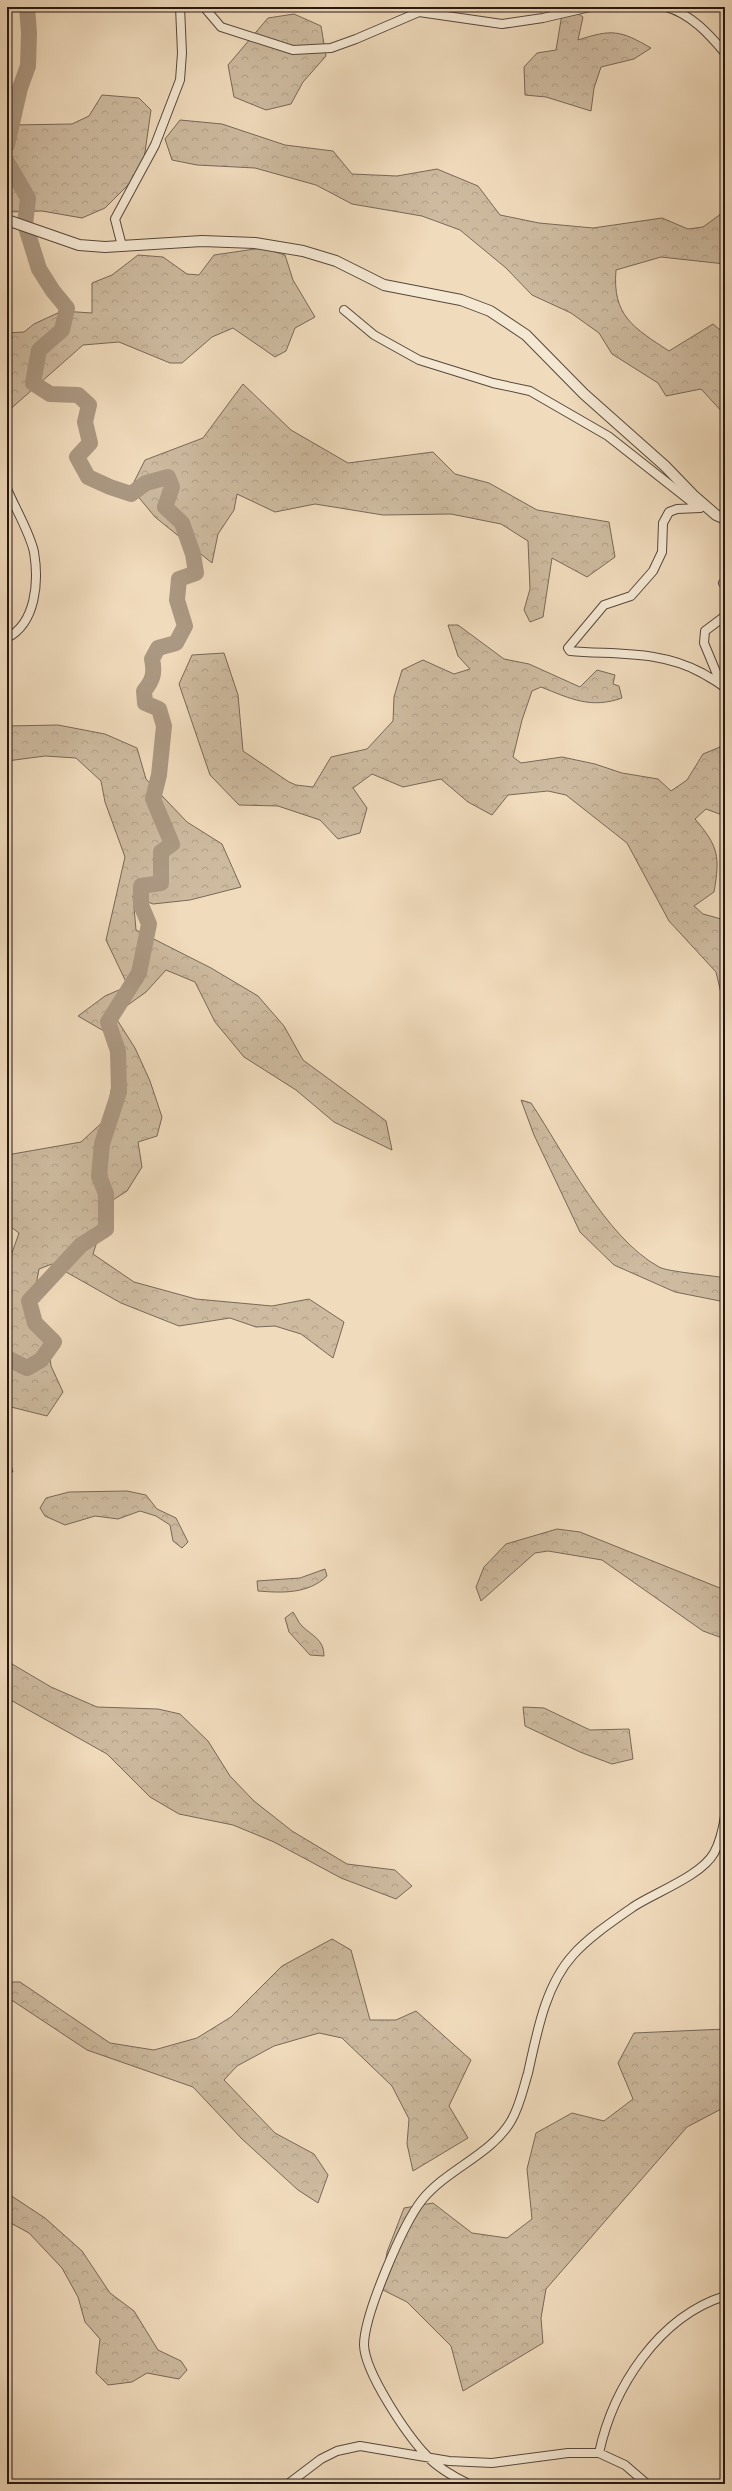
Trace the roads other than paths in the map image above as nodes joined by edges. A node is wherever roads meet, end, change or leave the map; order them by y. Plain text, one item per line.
1 (180, 7) edge
2 (204, 7) edge
3 (590, 7) edge
4 (666, 7) edge
5 (725, 54) edge
6 (7, 220) edge
7 (122, 246) junction
8 (344, 310) dead end
9 (7, 489) edge
10 (698, 507) junction
11 (708, 509) junction
12 (725, 519) edge
13 (725, 616) edge
14 (7, 638) edge
15 (723, 686) edge
16 (725, 1816) edge
17 (725, 2296) edge
18 (599, 2454) junction
19 (427, 2456) junction
20 (288, 2484) edge
21 (469, 2484) edge
22 (647, 2484) edge

1 - 7 street
2 - 3 street
4 - 5 street
6 - 7 street
7 - 11 street
8 - 10 street
9 - 14 street
10 - 11 street
10 - 15 street
11 - 12 street
13 - 15 street
16 - 19 street
17 - 18 street
18 - 19 street
18 - 22 street
19 - 20 street
19 - 21 street

